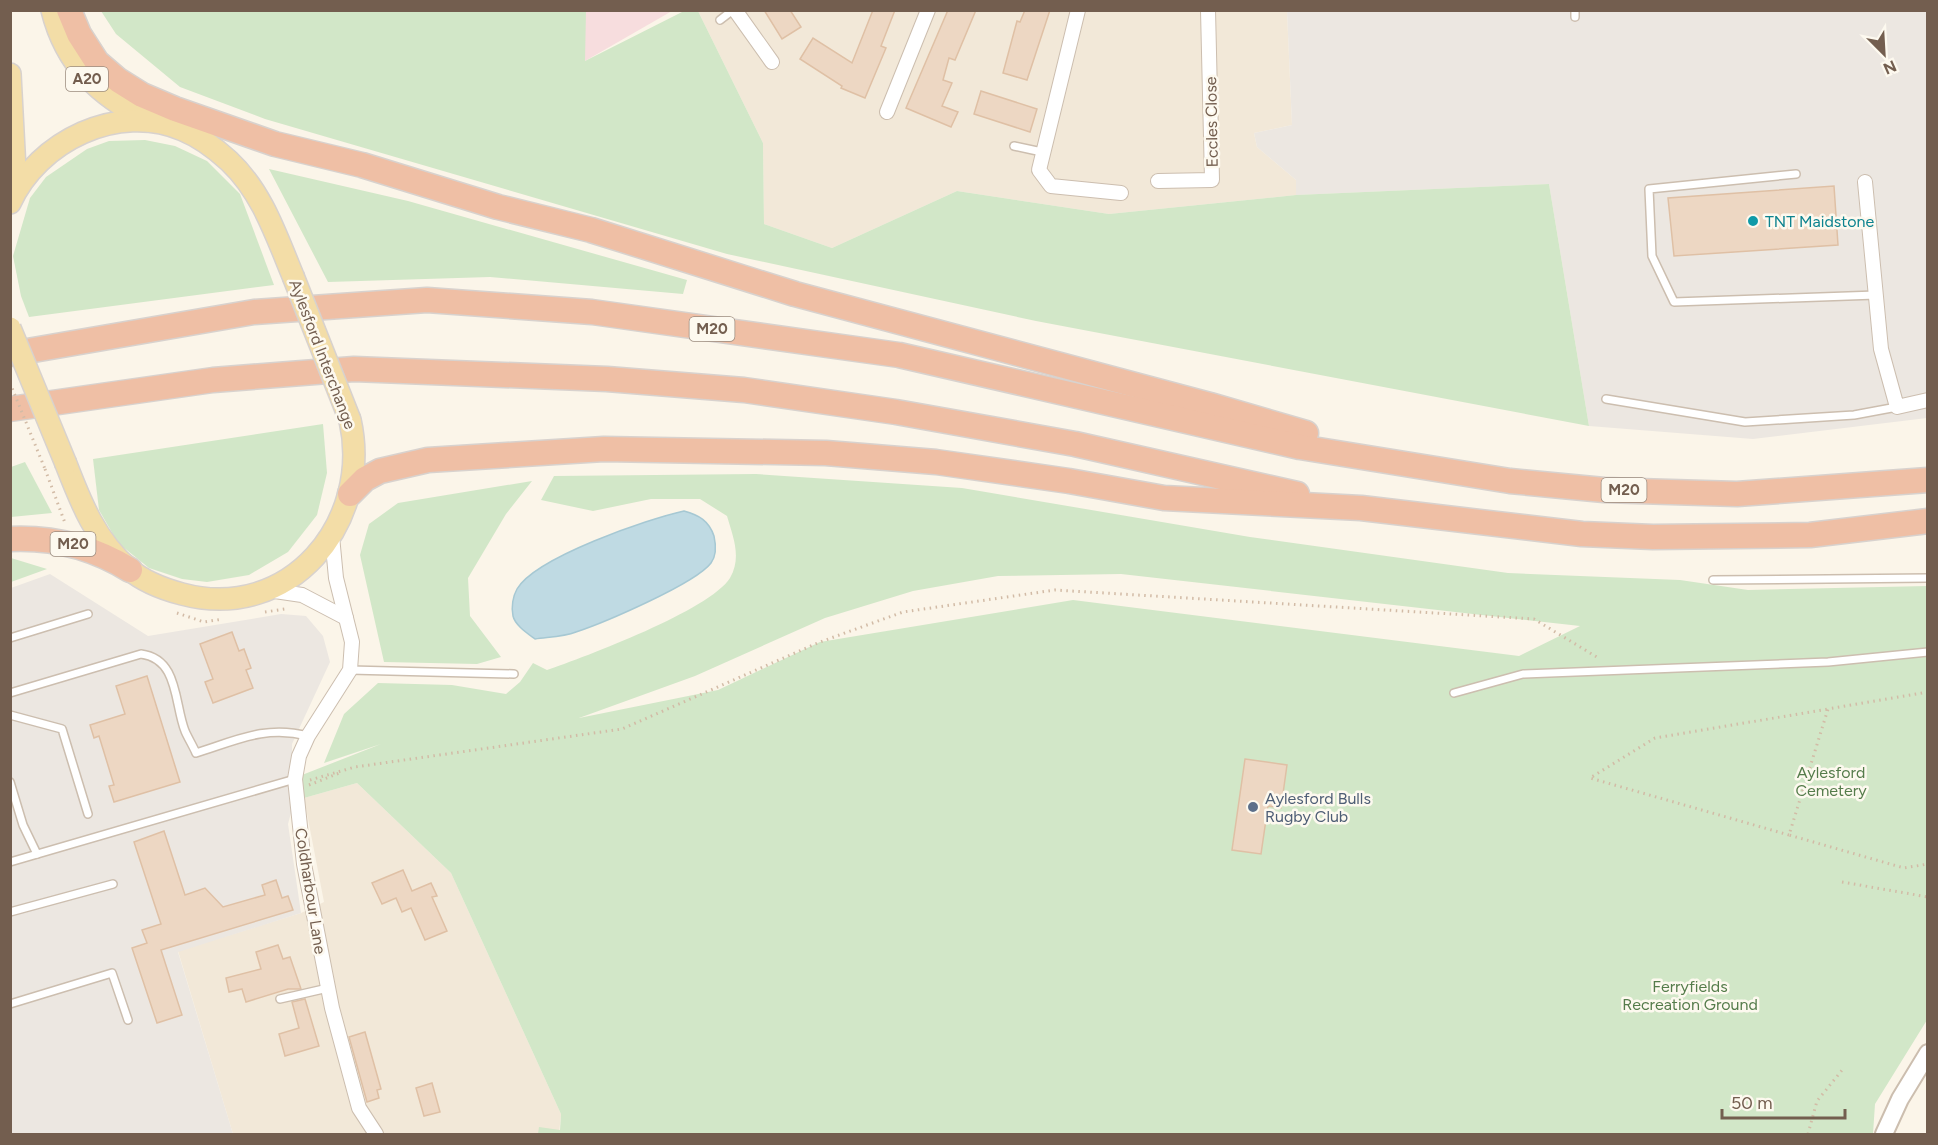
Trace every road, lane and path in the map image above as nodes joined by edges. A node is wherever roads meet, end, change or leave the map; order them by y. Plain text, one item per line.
1 (52, 10) edge
2 (69, 10) edge
3 (734, 10) edge
4 (928, 10) edge
5 (1078, 10) edge
6 (1208, 10) edge
7 (720, 20) dead end
8 (772, 62) dead end
9 (10, 74) edge
10 (886, 112) dead end
11 (152, 122) junction
12 (183, 130) junction
13 (275, 144) junction
14 (1014, 146) dead end
15 (1042, 153) junction
16 (1796, 174) dead end
17 (1158, 182) dead end
18 (1865, 182) dead end
19 (1121, 193) dead end
20 (14, 196) edge
21 (1876, 295) junction
22 (10, 328) edge
23 (10, 354) edge
24 (10, 383) edge
25 (98, 396) junction
26 (1606, 399) dead end
27 (1928, 400) edge
28 (1897, 407) junction
29 (10, 409) edge
30 (10, 427) edge
31 (1406, 463) junction
32 (55, 466) junction
33 (1928, 480) edge
34 (350, 494) junction
35 (1361, 508) junction
36 (1928, 521) edge
37 (332, 536) junction
38 (10, 539) edge
39 (130, 570) junction
40 (1928, 578) edge
41 (1713, 580) dead end
42 (268, 590) junction
43 (88, 614) dead end
44 (346, 618) junction
45 (10, 638) edge
46 (1928, 652) edge
47 (350, 670) junction
48 (1611, 670) junction
49 (514, 674) dead end
50 (1928, 692) edge
51 (10, 693) edge
52 (1454, 693) dead end
53 (1828, 709) junction
54 (10, 715) edge
55 (308, 736) junction
56 (10, 782) edge
57 (296, 783) junction
58 (88, 814) dead end
59 (1789, 835) junction
60 (37, 854) junction
61 (10, 862) edge
62 (1928, 864) edge
63 (1842, 882) dead end
64 (112, 884) dead end
65 (1928, 897) edge
66 (10, 912) edge
67 (328, 988) junction
68 (280, 999) dead end
69 (10, 1004) edge
70 (128, 1020) dead end
71 (1928, 1053) edge
72 (1843, 1069) dead end
73 (376, 1134) edge
74 (1808, 1134) edge
75 (1884, 1134) edge

1 - 11 main road, A20
2 - 13 highway, M20
3 - 7 lane
3 - 8 street
4 - 10 street
5 - 15 street
6 - 17 street, Eccles Close
9 - 20 main road
11 - 12 main road, Aylesford Interchange
11 - 20 main road, Aylesford Interchange
12 - 13 highway, M20
12 - 34 main road, Aylesford Interchange, bridge
13 - 31 highway, M20
14 - 15 lane
15 - 19 street
16 - 21 lane
18 - 21 street
21 - 28 street
22 - 32 main road, Aylesford Interchange, bridge
23 - 31 highway, M20
24 - 32 path, bridge
25 - 29 highway
25 - 30 highway
25 - 35 highway
26 - 28 lane
27 - 28 street
31 - 33 highway, M20
32 - 39 main road, Aylesford Interchange
34 - 35 highway
34 - 37 main road, Aylesford Interchange
35 - 36 highway
37 - 42 main road, Aylesford Interchange
37 - 44 street, Coldharbour Lane
38 - 39 highway, M20
39 - 42 main road, Aylesford Interchange
40 - 41 lane
42 - 44 street
43 - 45 lane
44 - 47 street, Coldharbour Lane
46 - 48 lane
47 - 49 lane
47 - 55 street, Coldharbour Lane
48 - 52 lane
48 - 57 path
50 - 53 path
51 - 55 lane
53 - 59 path
53 - 59 path
54 - 58 lane
55 - 57 street, Coldharbour Lane
56 - 60 lane
57 - 60 lane
57 - 67 street, Coldharbour Lane
59 - 62 path
60 - 61 lane
63 - 65 path
64 - 66 lane
67 - 68 lane
67 - 73 street, Coldharbour Lane
69 - 70 lane
71 - 75 street
72 - 74 path

